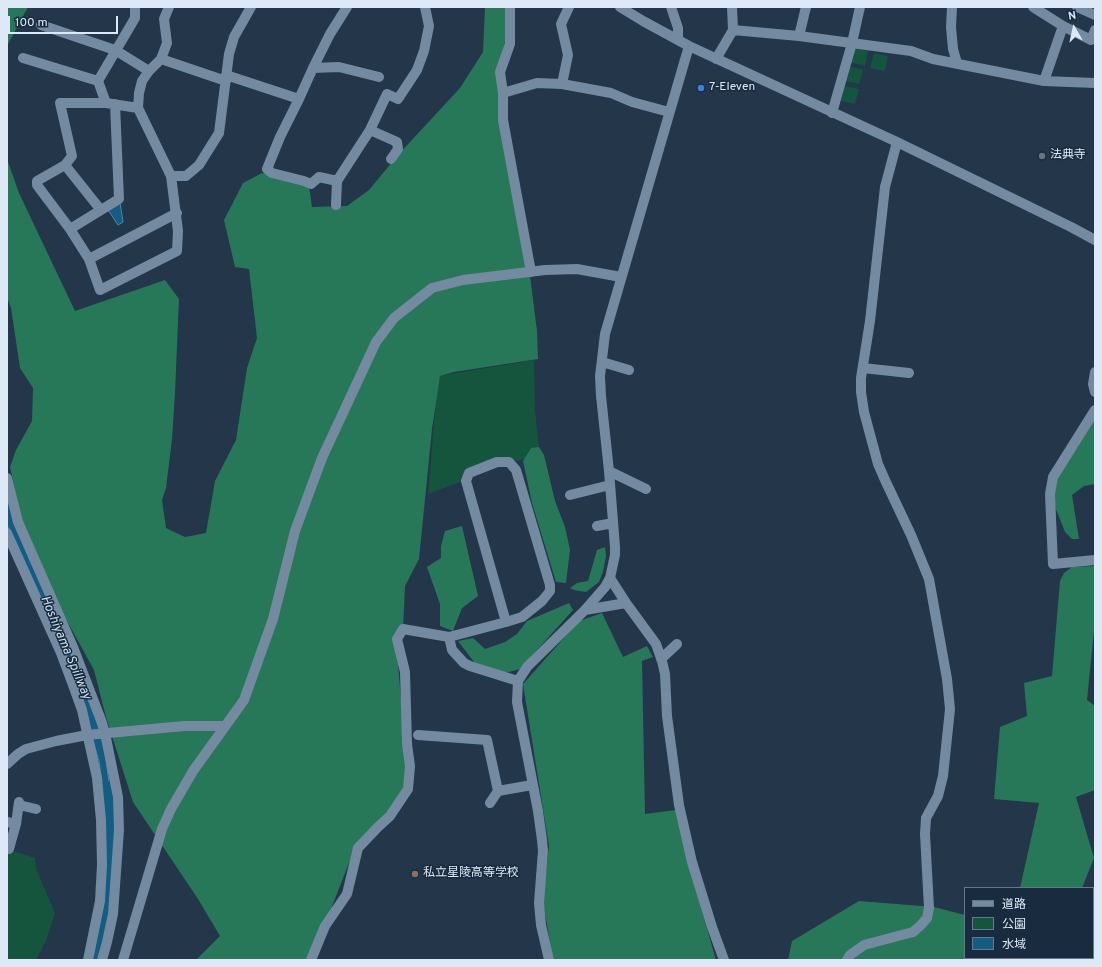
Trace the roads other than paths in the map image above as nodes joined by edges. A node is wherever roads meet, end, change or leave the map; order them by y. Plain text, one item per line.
1 (135, 7) edge
2 (169, 7) edge
3 (251, 7) edge
4 (347, 7) edge
5 (425, 7) edge
6 (510, 7) edge
7 (569, 7) edge
8 (620, 7) edge
9 (671, 7) edge
10 (732, 7) edge
11 (806, 7) edge
12 (860, 7) edge
13 (952, 7) edge
14 (1033, 7) edge
15 (1078, 7) edge
16 (1095, 15) edge
17 (40, 25) dead end
18 (1063, 26) junction
19 (733, 30) junction
20 (1095, 30) edge
21 (799, 36) junction
22 (678, 40) junction
23 (852, 42) junction
24 (689, 46) junction
25 (115, 50) junction
26 (23, 58) dead end
27 (162, 59) junction
28 (716, 59) junction
29 (957, 63) junction
30 (313, 68) junction
31 (149, 71) junction
32 (379, 77) dead end
33 (226, 78) junction
34 (98, 81) junction
35 (1044, 82) junction
36 (1095, 83) edge
37 (562, 84) junction
38 (503, 93) junction
39 (300, 99) junction
40 (110, 104) junction
41 (138, 108) junction
42 (669, 112) junction
43 (832, 113) junction
44 (370, 130) junction
45 (897, 142) junction
46 (391, 160) dead end
47 (66, 165) junction
48 (171, 176) junction
49 (337, 181) junction
50 (336, 205) dead end
51 (100, 209) junction
52 (177, 213) junction
53 (70, 229) junction
54 (1095, 240) edge
55 (89, 259) junction
56 (531, 272) junction
57 (621, 277) junction
58 (602, 362) junction
59 (863, 368) junction
60 (629, 370) dead end
61 (909, 372) dead end
62 (1095, 372) edge
63 (1095, 392) edge
64 (1095, 410) edge
65 (609, 471) junction
66 (7, 478) edge
67 (610, 485) junction
68 (646, 489) dead end
69 (570, 495) dead end
70 (613, 523) junction
71 (597, 526) dead end
72 (7, 533) edge
73 (1095, 560) edge
74 (610, 578) junction
75 (626, 603) junction
76 (585, 610) junction
77 (506, 622) junction
78 (449, 637) junction
79 (676, 644) dead end
80 (662, 659) junction
81 (518, 681) junction
82 (225, 726) junction
83 (105, 733) junction
84 (87, 735) junction
85 (418, 735) dead end
86 (7, 764) edge
87 (532, 785) junction
88 (498, 791) junction
89 (490, 803) dead end
90 (36, 809) dead end
91 (11, 823) edge
92 (9, 849) dead end
93 (88, 960) edge
94 (102, 960) edge
95 (123, 960) edge
96 (311, 960) edge
97 (549, 960) edge
98 (724, 960) edge
99 (847, 960) edge

1 - 25 street
2 - 27 street
3 - 33 street
4 - 30 street
5 - 44 street
6 - 38 street
7 - 37 street
8 - 22 street
9 - 22 street
10 - 19 street
11 - 21 street
12 - 23 street
13 - 29 street
14 - 18 street
15 - 16 street
17 - 25 street
18 - 20 street
18 - 35 street
19 - 21 street
19 - 28 street
21 - 23 street
22 - 24 street
23 - 29 street
23 - 43 street
24 - 28 street
24 - 42 street
25 - 31 street
25 - 34 street
26 - 34 street
27 - 31 street
27 - 33 street
28 - 43 street
29 - 35 street
30 - 32 street
30 - 39 street
31 - 41 street
33 - 39 street
33 - 48 street
34 - 40 street
35 - 36 street
37 - 38 street
37 - 42 street
38 - 56 street
39 - 49 street
40 - 41 street
40 - 47 street
40 - 51 street
41 - 48 street
42 - 57 street
43 - 45 street
44 - 46 street
44 - 49 street
45 - 54 street
45 - 59 street
47 - 51 street
47 - 53 street
48 - 52 street
49 - 50 street
51 - 53 street
52 - 55 street
52 - 55 street
53 - 55 street
56 - 57 street
56 - 82 street
57 - 58 street
58 - 60 street
58 - 65 street
59 - 61 street
59 - 99 street
62 - 63 street
64 - 73 street
65 - 67 street
65 - 68 street
66 - 83 street
67 - 69 street
67 - 70 street
70 - 71 street
70 - 74 street
72 - 84 street
74 - 75 street
74 - 76 street
75 - 76 street
75 - 80 street
76 - 81 street
77 - 77 street
77 - 78 street
78 - 81 street
78 - 96 street
79 - 80 street
80 - 98 street
81 - 87 street
82 - 83 street
82 - 95 street
83 - 84 street
83 - 94 street
84 - 86 street
84 - 93 street
85 - 88 street
87 - 88 street
87 - 97 street
88 - 89 street
90 - 91 street
91 - 92 street

